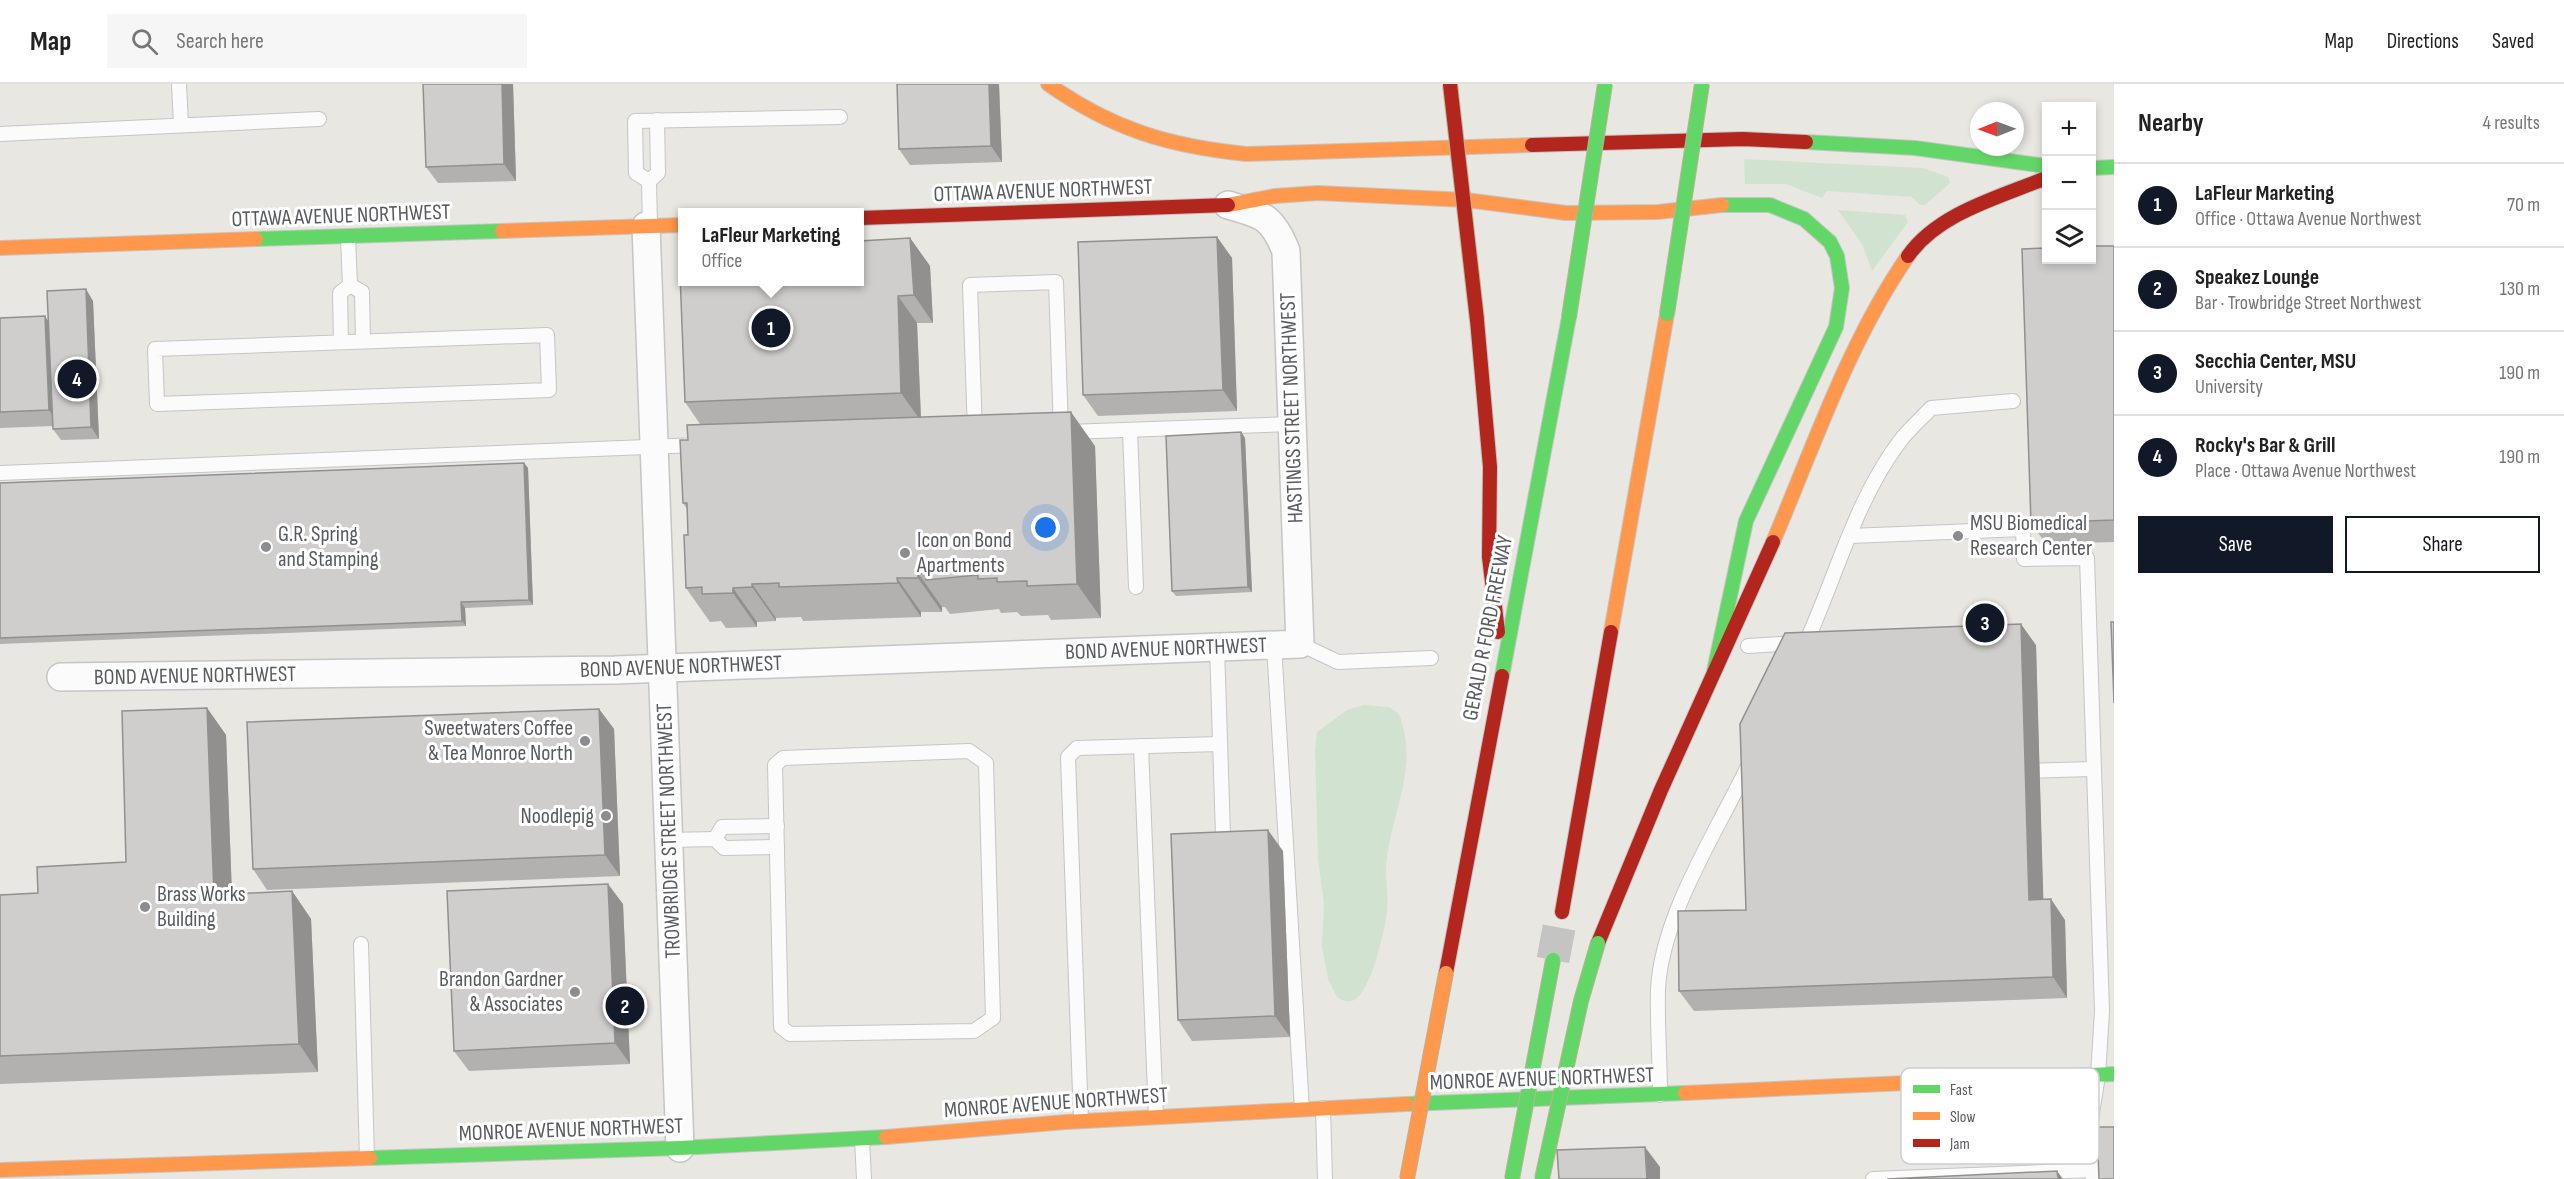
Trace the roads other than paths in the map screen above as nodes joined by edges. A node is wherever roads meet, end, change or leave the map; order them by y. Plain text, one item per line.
1 (179, 84) edge
2 (1048, 84) edge
3 (1450, 84) edge
4 (1605, 84) edge
5 (1702, 84) edge
6 (840, 117) dead end
7 (319, 119) dead end
8 (657, 120) junction
9 (181, 125) junction
10 (0, 134) edge
11 (2042, 165) edge
12 (2114, 167) edge
13 (2096, 168) edge
14 (2042, 180) edge
15 (650, 181) junction
16 (1228, 206) junction
17 (864, 218) edge
18 (678, 225) edge
19 (648, 226) junction
20 (348, 237) junction
21 (0, 248) edge
22 (350, 285) junction
23 (363, 341) junction
24 (340, 342) junction
25 (2013, 401) dead end
26 (1293, 424) junction
27 (1130, 430) junction
28 (974, 435) edge
29 (710, 445) edge
30 (654, 447) junction
31 (0, 473) edge
32 (1850, 536) junction
33 (1136, 587) dead end
34 (1806, 642) junction
35 (1287, 645) junction
36 (1748, 646) dead end
37 (1217, 647) junction
38 (1431, 658) dead end
39 (1502, 663) junction
40 (1796, 663) edge
41 (662, 669) junction
42 (1714, 671) junction
43 (61, 677) dead end
44 (1220, 744) junction
45 (1141, 746) junction
46 (1756, 748) edge
47 (2092, 770) junction
48 (2010, 772) edge
49 (777, 826) junction
50 (1223, 835) edge
51 (715, 839) junction
52 (669, 840) junction
53 (777, 847) junction
54 (1562, 912) tunnel mouth
55 (361, 944) dead end
56 (1553, 960) tunnel mouth
57 (2098, 1068) edge
58 (2114, 1074) edge
59 (2099, 1076) edge
60 (1901, 1085) edge
61 (1660, 1095) junction
62 (1323, 1108) junction
63 (1302, 1109) junction
64 (1156, 1117) junction
65 (1081, 1121) junction
66 (862, 1139) junction
67 (680, 1148) junction
68 (367, 1158) junction
69 (0, 1170) edge
70 (52, 1174) edge
71 (2093, 1174) edge
72 (864, 1179) edge
73 (1325, 1179) edge
74 (1407, 1179) edge
75 (1512, 1179) edge
76 (1542, 1179) edge
77 (1873, 1179) edge

1 - 9 lane
2 - 11 main road
3 - 39 main road, bridge
4 - 39 main road, GERALD R FORD FREEWAY, bridge
5 - 54 main road, bridge
6 - 8 lane
7 - 9 lane
8 - 15 lane
8 - 15 lane
9 - 10 lane
12 - 13 main road
14 - 42 main road
15 - 19 lane
16 - 17 main road, OTTAWA AVENUE NORTHWEST
16 - 26 street, HASTINGS STREET NORTHWEST
16 - 42 main road, OTTAWA AVENUE NORTHWEST
18 - 19 main road, OTTAWA AVENUE NORTHWEST
19 - 20 main road, OTTAWA AVENUE NORTHWEST
19 - 30 street, TROWBRIDGE STREET NORTHWEST
20 - 21 main road, OTTAWA AVENUE NORTHWEST
20 - 22 lane
22 - 23 lane
22 - 24 lane
23 - 24 lane
23 - 24 lane
25 - 32 lane
26 - 27 lane
26 - 35 street, HASTINGS STREET NORTHWEST
27 - 28 lane
27 - 33 lane
29 - 30 lane
30 - 31 lane
30 - 41 street, TROWBRIDGE STREET NORTHWEST
32 - 34 lane
32 - 47 lane
34 - 36 lane
34 - 40 lane
35 - 37 street, BOND AVENUE NORTHWEST
35 - 38 lane
35 - 63 lane
37 - 41 street, BOND AVENUE NORTHWEST
37 - 44 lane
39 - 74 main road, GERALD R FORD FREEWAY, bridge
41 - 43 street, BOND AVENUE NORTHWEST
41 - 52 street, TROWBRIDGE STREET NORTHWEST
42 - 76 main road, bridge
44 - 45 lane
44 - 50 lane
45 - 64 lane
45 - 65 lane
46 - 61 lane
47 - 48 lane
47 - 57 lane
49 - 51 lane
49 - 53 lane
49 - 53 lane
51 - 52 lane
51 - 53 lane
52 - 67 street, TROWBRIDGE STREET NORTHWEST
55 - 68 lane
56 - 75 main road, bridge
58 - 59 main road, MONROE AVENUE NORTHWEST
60 - 61 main road, MONROE AVENUE NORTHWEST
61 - 62 main road, MONROE AVENUE NORTHWEST
62 - 63 main road, MONROE AVENUE NORTHWEST
62 - 73 lane
63 - 64 main road, MONROE AVENUE NORTHWEST
64 - 65 main road, MONROE AVENUE NORTHWEST
65 - 66 main road, MONROE AVENUE NORTHWEST
66 - 67 main road, MONROE AVENUE NORTHWEST
66 - 72 lane
67 - 68 main road, MONROE AVENUE NORTHWEST
68 - 70 main road, MONROE AVENUE NORTHWEST
69 - 70 main road, MONROE AVENUE NORTHWEST
71 - 77 lane

